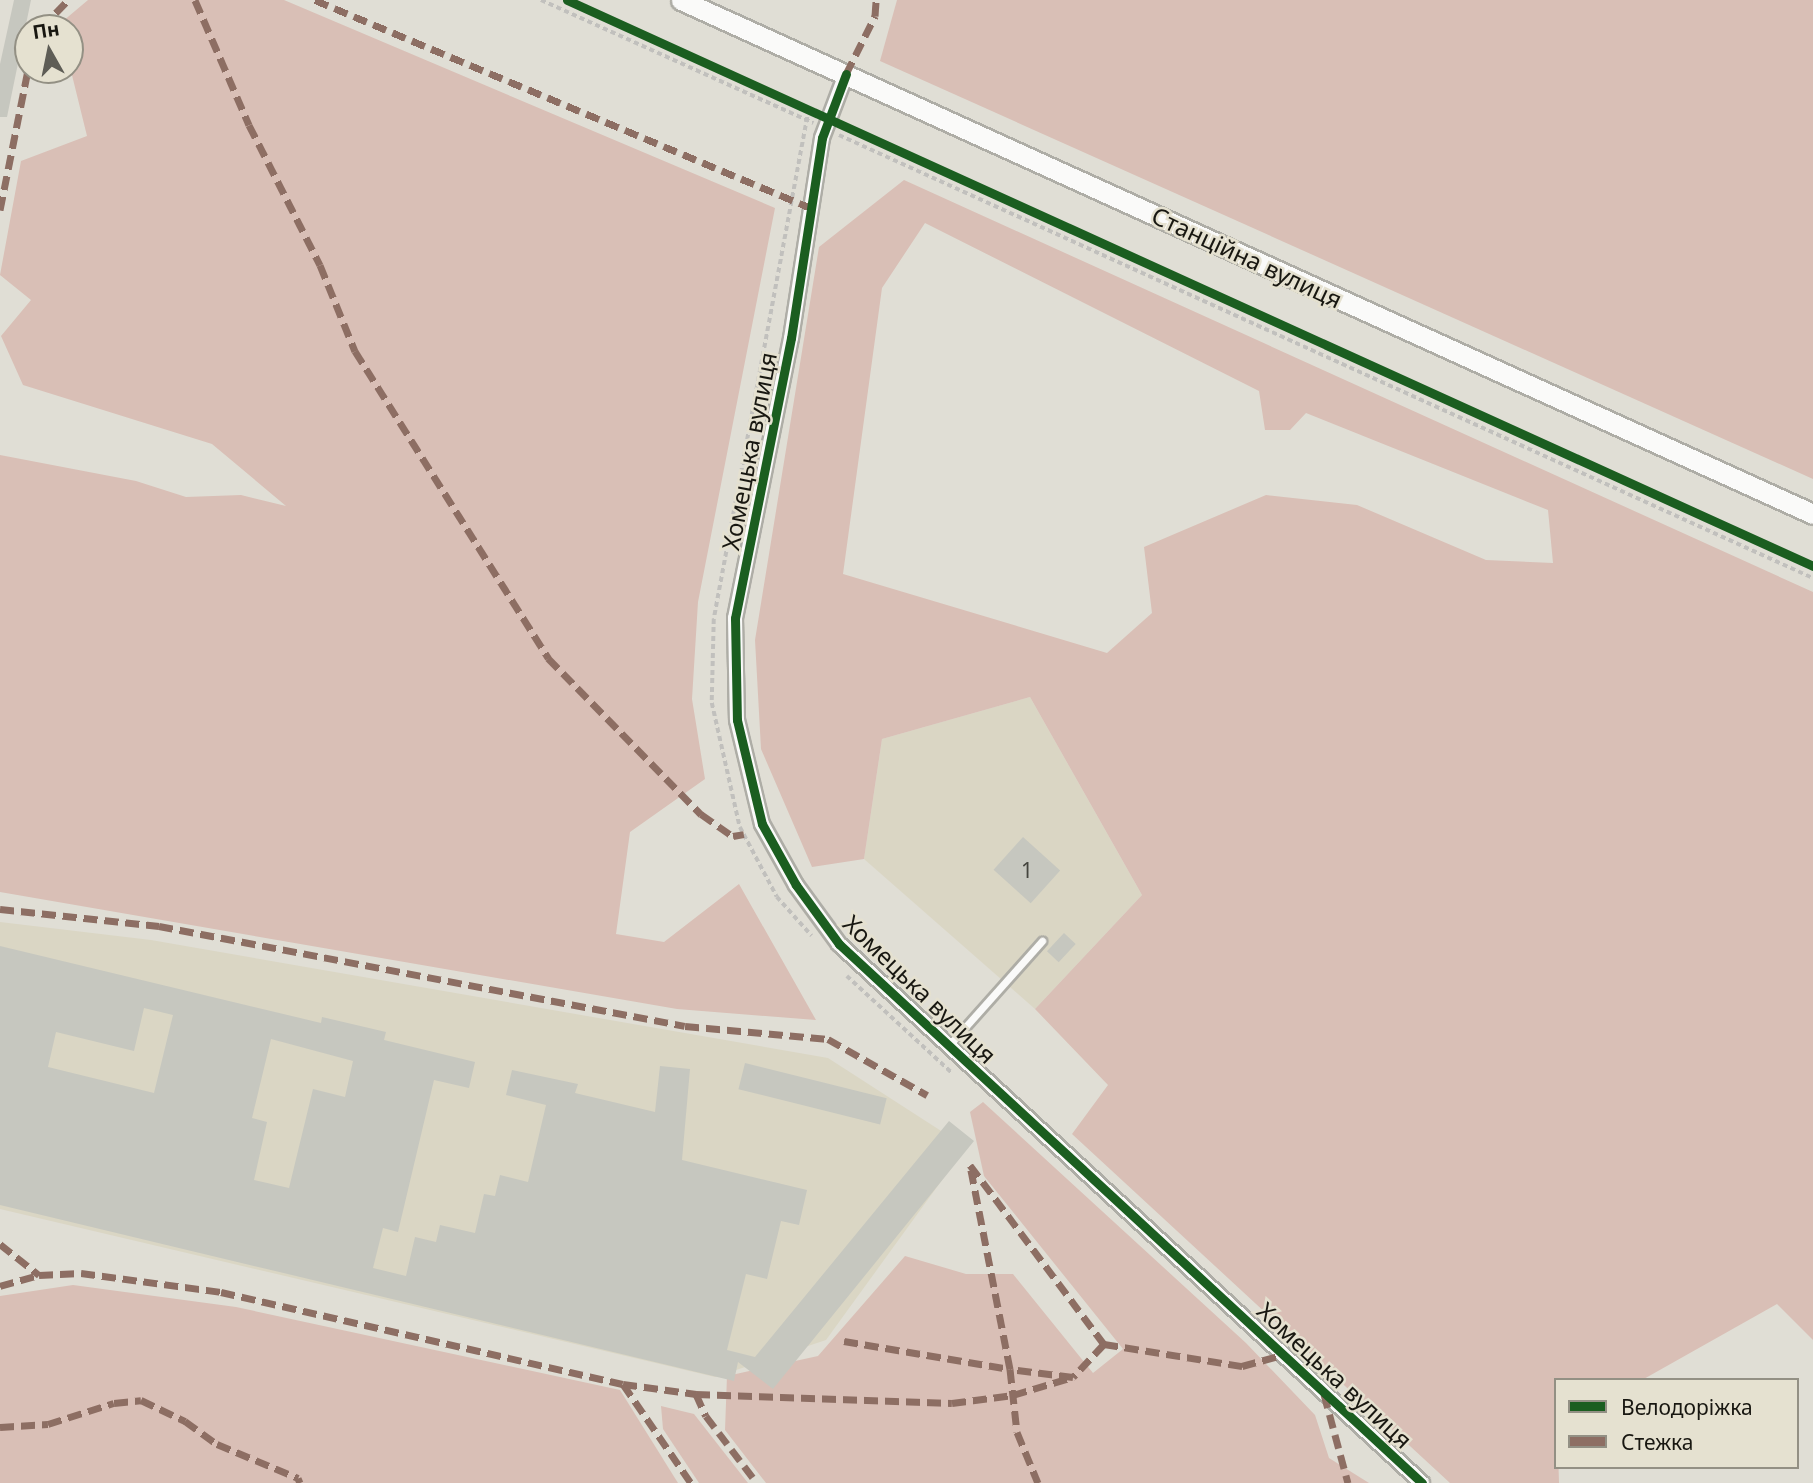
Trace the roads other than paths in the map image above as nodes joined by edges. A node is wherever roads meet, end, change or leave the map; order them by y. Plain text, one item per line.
1 (681, 0) edge
2 (846, 74) junction
3 (1813, 514) edge
4 (1042, 941) dead end
5 (951, 1043) junction
6 (1422, 1483) edge

1 - 2 street, Станційна вулиця
2 - 3 street, Станційна вулиця
2 - 5 street, Хомецька вулиця
4 - 5 lane
5 - 6 street, Хомецька вулиця

